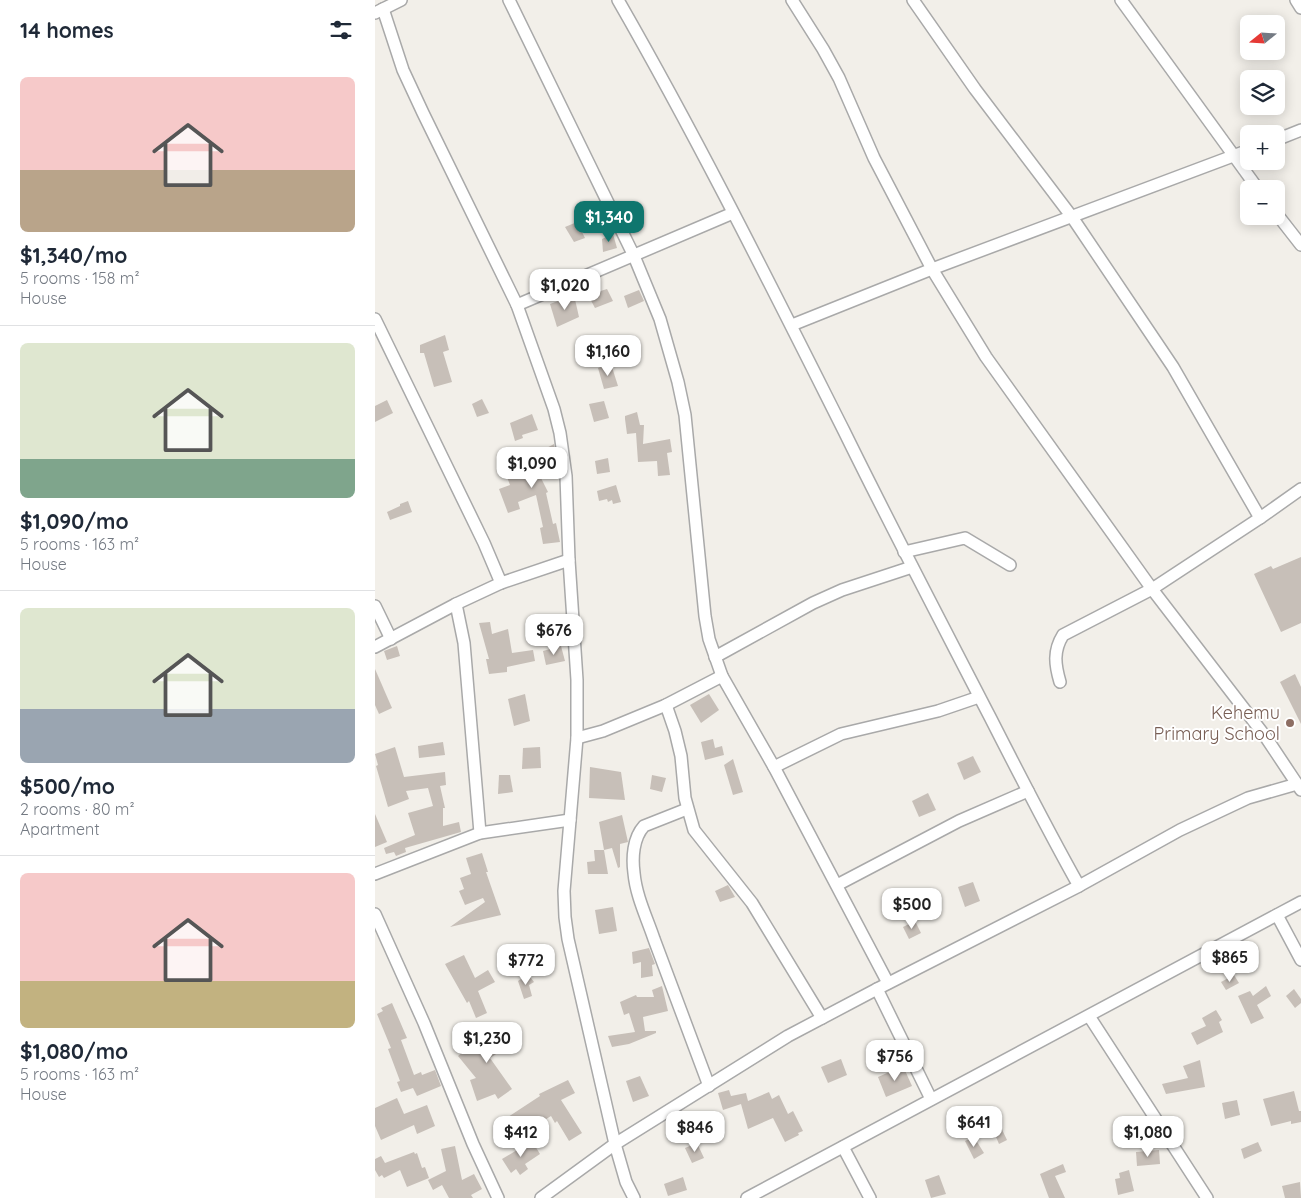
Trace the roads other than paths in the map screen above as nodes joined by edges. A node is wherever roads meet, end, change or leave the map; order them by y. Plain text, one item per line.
1 (401, 0) edge
2 (509, 0) edge
3 (618, 0) edge
4 (792, 0) edge
5 (913, 0) edge
6 (1121, 0) edge
7 (1296, 0) edge
8 (1301, 8) edge
9 (379, 11) edge
10 (1301, 130) edge
11 (1285, 136) edge
12 (1240, 153) edge
13 (1233, 156) junction
14 (1251, 180) edge
15 (733, 213) junction
16 (1072, 217) junction
17 (1285, 225) edge
18 (1301, 245) edge
19 (634, 256) junction
20 (931, 269) junction
21 (517, 305) junction
22 (375, 319) edge
23 (791, 325) junction
24 (1301, 489) edge
25 (1260, 518) junction
26 (904, 552) junction
27 (569, 560) junction
28 (1010, 565) dead end
29 (912, 567) junction
30 (501, 583) junction
31 (1152, 589) junction
32 (456, 604) junction
33 (375, 606) edge
34 (391, 639) junction
35 (375, 647) edge
36 (715, 657) junction
37 (722, 676) junction
38 (1060, 682) dead end
39 (979, 696) junction
40 (665, 705) junction
41 (577, 738) junction
42 (774, 767) junction
43 (1299, 787) edge
44 (1028, 791) junction
45 (687, 809) junction
46 (570, 820) junction
47 (480, 833) junction
48 (375, 874) edge
49 (837, 885) junction
50 (1079, 886) junction
51 (1301, 902) edge
52 (375, 914) edge
53 (1277, 915) junction
54 (1301, 960) edge
55 (888, 983) junction
56 (877, 988) junction
57 (1089, 1016) junction
58 (822, 1018) junction
59 (709, 1086) junction
60 (931, 1100) junction
61 (615, 1144) junction
62 (843, 1146) junction
63 (498, 1198) edge
64 (541, 1198) edge
65 (634, 1198) edge
66 (747, 1198) edge
67 (870, 1198) edge
68 (1207, 1198) edge

1 - 9 street
2 - 19 street
3 - 15 street
4 - 20 street
5 - 16 street
6 - 13 street
7 - 8 street
9 - 21 street
10 - 11 street
12 - 13 street
13 - 14 street
13 - 16 street
15 - 19 street
15 - 23 street
16 - 20 street
16 - 25 street
17 - 18 street
19 - 21 street
19 - 36 street
20 - 23 street
20 - 31 street
21 - 27 street
22 - 30 street
23 - 26 street
24 - 25 street
25 - 31 street
26 - 28 street
26 - 29 street
27 - 30 street
27 - 41 street
29 - 36 street
29 - 39 street
30 - 32 street
31 - 38 street
31 - 43 street
32 - 34 street
32 - 47 street
33 - 34 street
34 - 35 street
36 - 37 street
37 - 40 street
37 - 42 street
39 - 42 street
39 - 44 street
40 - 41 street
40 - 45 street
41 - 46 street
42 - 49 street
43 - 50 street
44 - 49 street
44 - 50 street
45 - 58 street
45 - 59 street
46 - 47 street
46 - 61 street
47 - 48 street
49 - 55 street
50 - 55 street
51 - 53 street
52 - 63 street
53 - 54 street
53 - 57 street
55 - 56 street
56 - 58 street
56 - 60 street
57 - 60 street
57 - 68 street
58 - 59 street
59 - 61 street
60 - 62 street
61 - 64 street
61 - 65 street
62 - 66 street
62 - 67 street

